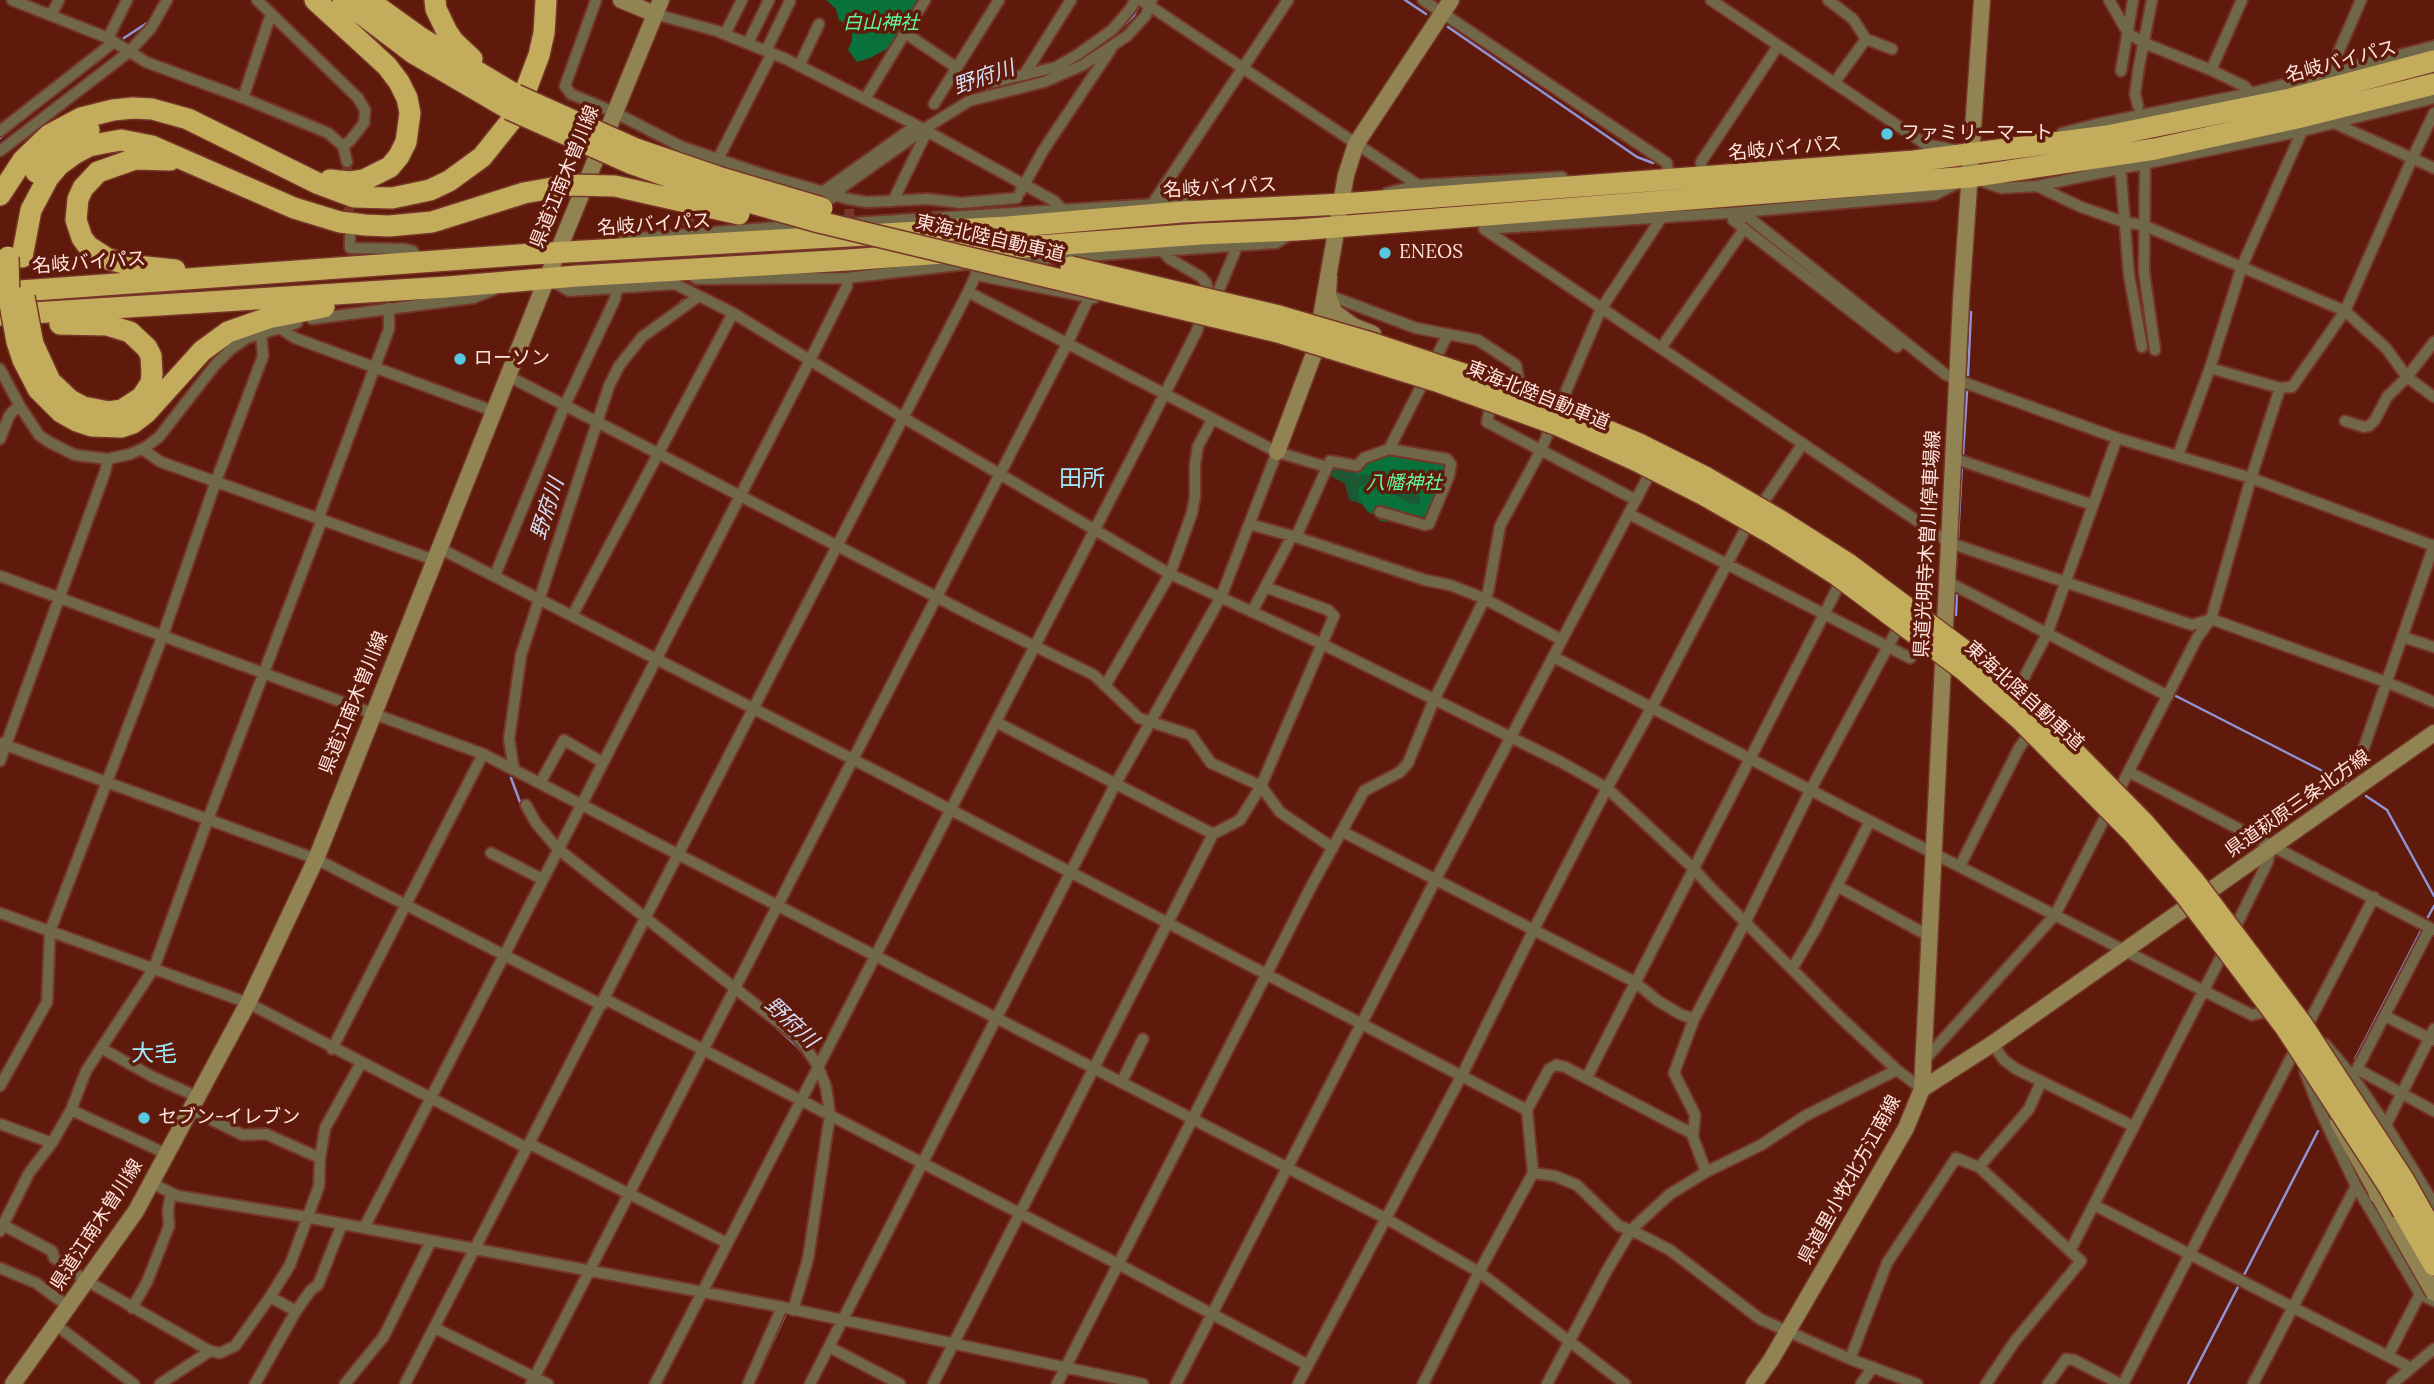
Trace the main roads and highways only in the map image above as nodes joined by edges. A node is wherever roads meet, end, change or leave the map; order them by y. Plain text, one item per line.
1 (315, 0) edge
2 (342, 0) edge
3 (368, 0) edge
4 (435, 0) edge
5 (546, 0) edge
6 (560, 0) edge
7 (621, 0) edge
8 (1982, 0) edge
9 (1447, 6) edge
10 (658, 7) edge
11 (2434, 61) edge
12 (2434, 84) edge
13 (514, 98) junction
14 (213, 131) junction
15 (1971, 153) junction
16 (275, 161) junction
17 (200, 166) junction
18 (1969, 177) junction
19 (259, 194) junction
20 (0, 195) edge
21 (1342, 204) junction
22 (1338, 226) junction
23 (557, 253) junction
24 (15, 257) junction
25 (368, 266) junction
26 (1020, 269) junction
27 (547, 278) junction
28 (1329, 278) junction
29 (447, 287) junction
30 (0, 292) edge
31 (0, 315) edge
32 (0, 323) edge
33 (1315, 351) junction
34 (44, 385) junction
35 (1277, 452) road end
36 (1946, 626) junction
37 (1944, 664) junction
38 (2434, 733) edge
39 (2211, 891) junction
40 (2186, 908) junction
41 (1922, 1089) junction
42 (2377, 1195) junction
43 (2434, 1234) edge
44 (2434, 1264) edge
45 (2427, 1294) edge
46 (13, 1384) edge
47 (1754, 1384) edge

1 - 16 highway
2 - 13 highway, 東海北陸自動車道
3 - 13 highway, 東海北陸自動車道
4 - 13 highway
5 - 16 highway
6 - 19 highway
7 - 10 main road
8 - 15 main road, 県道光明寺木曽川停車場線
9 - 21 main road
10 - 23 main road, 県道江南木曽川線
11 - 15 highway, 名岐バイパス
12 - 18 highway
13 - 26 highway, 東海北陸自動車道, bridge
13 - 43 highway, 東海北陸自動車道, bridge
14 - 16 highway
14 - 20 highway
14 - 24 highway
15 - 18 main road, 県道光明寺木曽川停車場線
15 - 21 highway, 名岐バイパス
17 - 19 highway
17 - 24 highway
17 - 25 highway
18 - 22 highway
18 - 36 main road, 県道光明寺木曽川停車場線
19 - 26 highway, bridge
21 - 22 main road
21 - 23 highway, 名岐バイパス
22 - 27 highway
22 - 28 main road
23 - 25 highway, 名岐バイパス
23 - 27 main road, 県道江南木曽川線
24 - 34 highway, bridge
25 - 30 highway, 名岐バイパス
26 - 44 highway, 東海北陸自動車道, bridge
27 - 29 highway
27 - 46 main road, 県道江南木曽川線
28 - 33 main road
28 - 36 main road
29 - 31 highway
29 - 34 highway
32 - 34 highway
33 - 35 main road
33 - 37 main road
36 - 37 main road, 県道光明寺木曽川停車場線
36 - 39 main road
37 - 40 main road
37 - 41 main road, 県道光明寺木曽川停車場線
38 - 39 main road, 県道萩原三条北方線
39 - 40 main road, 県道萩原三条北方線
39 - 42 main road
40 - 41 main road, 県道里小牧北方江南線
40 - 42 main road
41 - 47 main road, 県道里小牧北方江南線
42 - 45 main road, bridge

